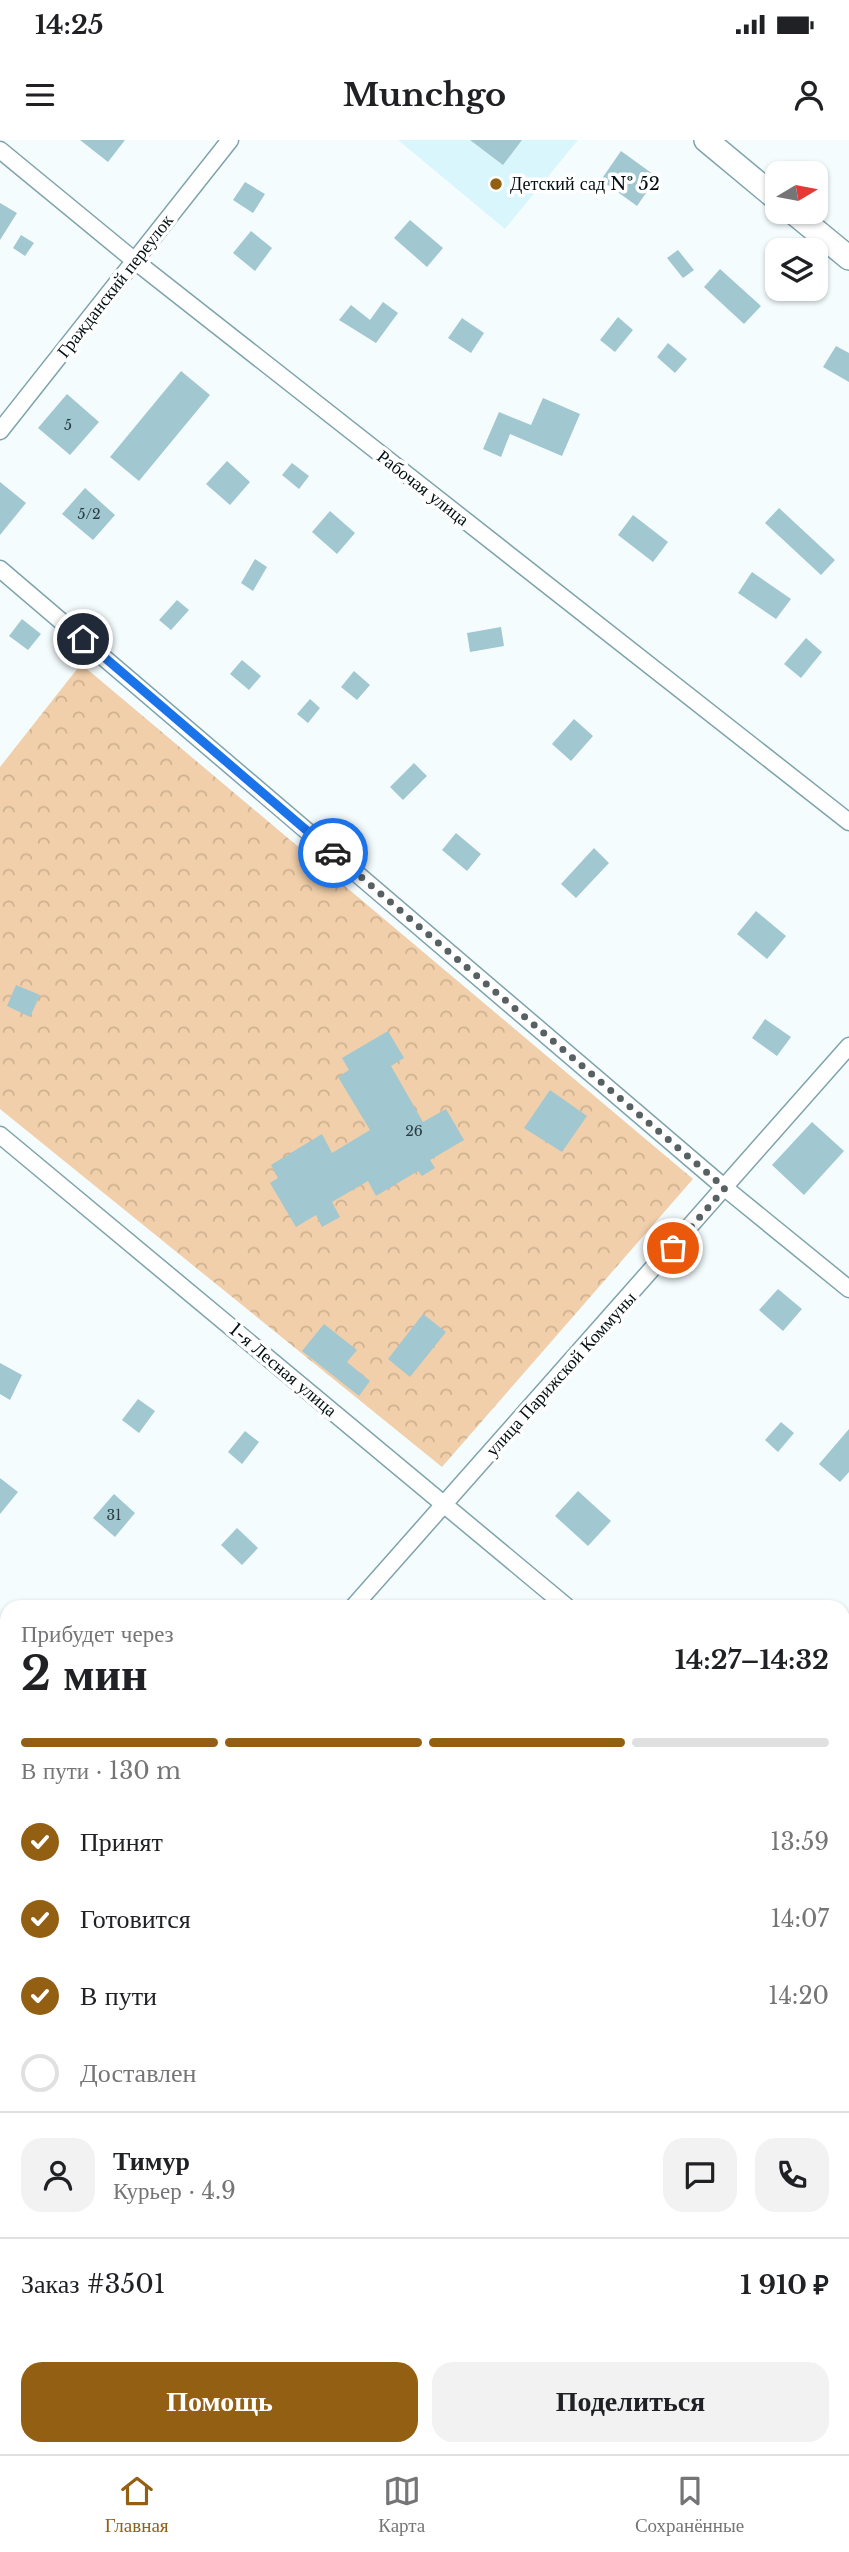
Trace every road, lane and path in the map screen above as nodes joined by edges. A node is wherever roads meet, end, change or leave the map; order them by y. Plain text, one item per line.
1 (230, 140) edge
2 (706, 140) edge
3 (0, 150) edge
4 (765, 188) edge
5 (808, 224) edge
6 (849, 258) edge
7 (135, 261) junction
8 (0, 431) edge
9 (0, 569) edge
10 (849, 822) edge
11 (849, 1046) edge
12 (0, 1135) edge
13 (725, 1188) junction
14 (849, 1289) edge
15 (445, 1505) junction
16 (359, 1600) edge
17 (559, 1600) edge

1 - 7 street, Гражданский переулок
2 - 4 main road
3 - 7 street, Рабочая улица
5 - 6 main road
7 - 8 street, Гражданский переулок
7 - 10 street, Рабочая улица
9 - 13 street
11 - 13 street, улица Парижской Коммуны
12 - 15 street, 1-я Лесная улица
13 - 14 street
13 - 15 street, улица Парижской Коммуны
15 - 16 street, улица Парижской Коммуны
15 - 17 street, 1-я Лесная улица

